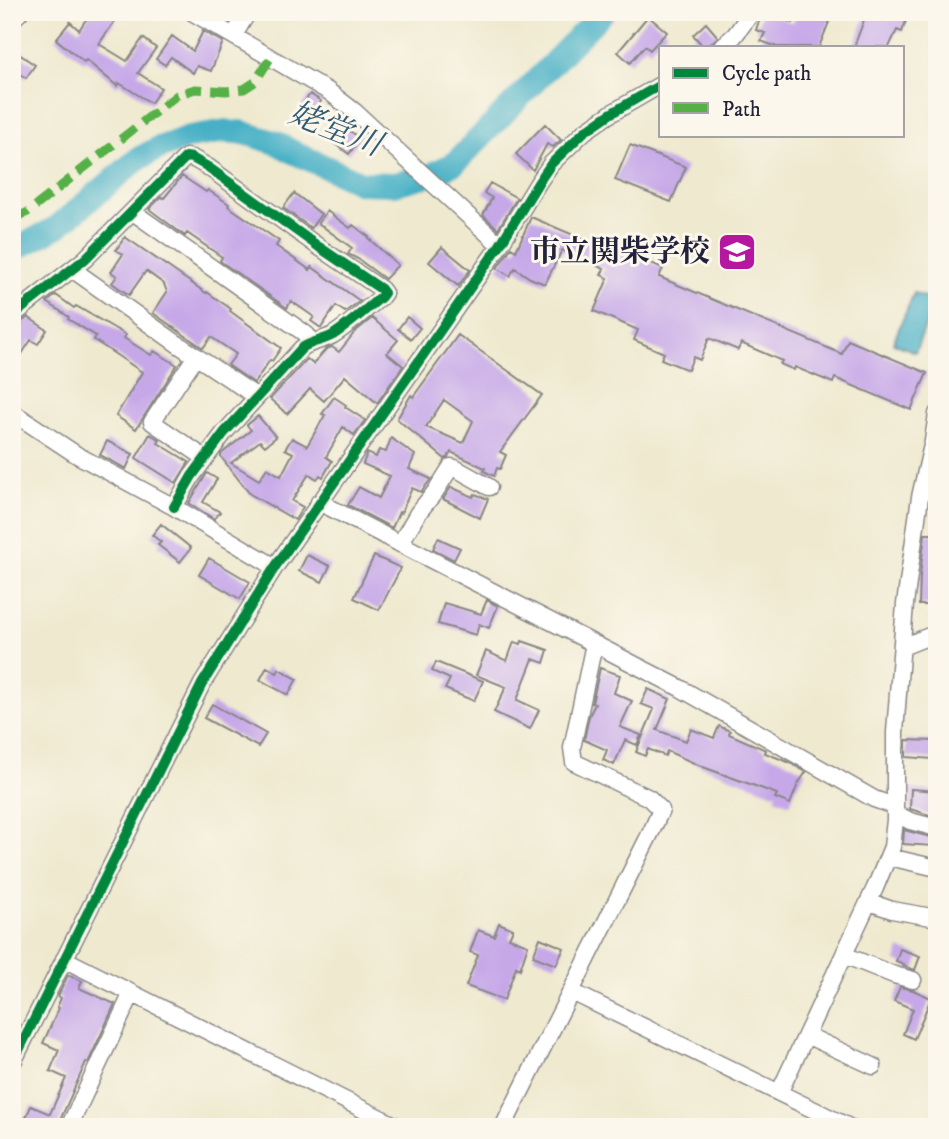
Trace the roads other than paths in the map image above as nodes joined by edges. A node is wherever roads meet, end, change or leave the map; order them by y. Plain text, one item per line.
1 (20, 12) edge
2 (192, 12) edge
3 (248, 12) edge
4 (752, 12) edge
5 (12, 20) edge
6 (234, 35) junction
7 (723, 46) edge
8 (659, 86) edge
9 (133, 212) junction
10 (500, 245) junction
11 (72, 269) junction
12 (12, 316) edge
13 (309, 343) junction
14 (195, 356) junction
15 (257, 397) junction
16 (12, 412) edge
17 (937, 414) edge
18 (205, 458) junction
19 (489, 487) dead end
20 (319, 502) junction
21 (174, 507) junction
22 (400, 544) junction
23 (275, 567) junction
24 (937, 633) edge
25 (594, 644) junction
26 (902, 647) junction
27 (895, 810) junction
28 (937, 828) edge
29 (889, 857) junction
30 (937, 868) edge
31 (869, 902) junction
32 (937, 918) edge
33 (844, 955) junction
34 (64, 959) junction
35 (913, 980) dead end
36 (572, 992) junction
37 (132, 993) junction
38 (806, 1035) junction
39 (12, 1064) edge
40 (873, 1066) dead end
41 (779, 1093) junction
42 (69, 1127) edge
43 (398, 1127) edge
44 (503, 1127) edge
45 (849, 1127) edge

1 - 5 street
2 - 6 street
3 - 6 street
4 - 7 street
6 - 10 street
8 - 10 street
9 - 11 street
9 - 13 street
9 - 13 street
10 - 20 street
11 - 12 street
11 - 14 street
13 - 15 street
14 - 15 street
14 - 18 street
15 - 18 street
16 - 21 street
17 - 26 street
18 - 21 street
19 - 22 street
20 - 22 street
20 - 23 street
21 - 23 street
22 - 25 street
23 - 34 street
24 - 26 street
25 - 27 street
25 - 36 street
26 - 27 street
27 - 28 street
27 - 29 street
29 - 30 street
29 - 31 street
31 - 32 street
31 - 33 street
33 - 35 street
33 - 38 street
34 - 37 street
34 - 39 street
36 - 41 street
36 - 44 street
37 - 42 street
37 - 43 street
38 - 40 street
38 - 41 street
41 - 45 street

